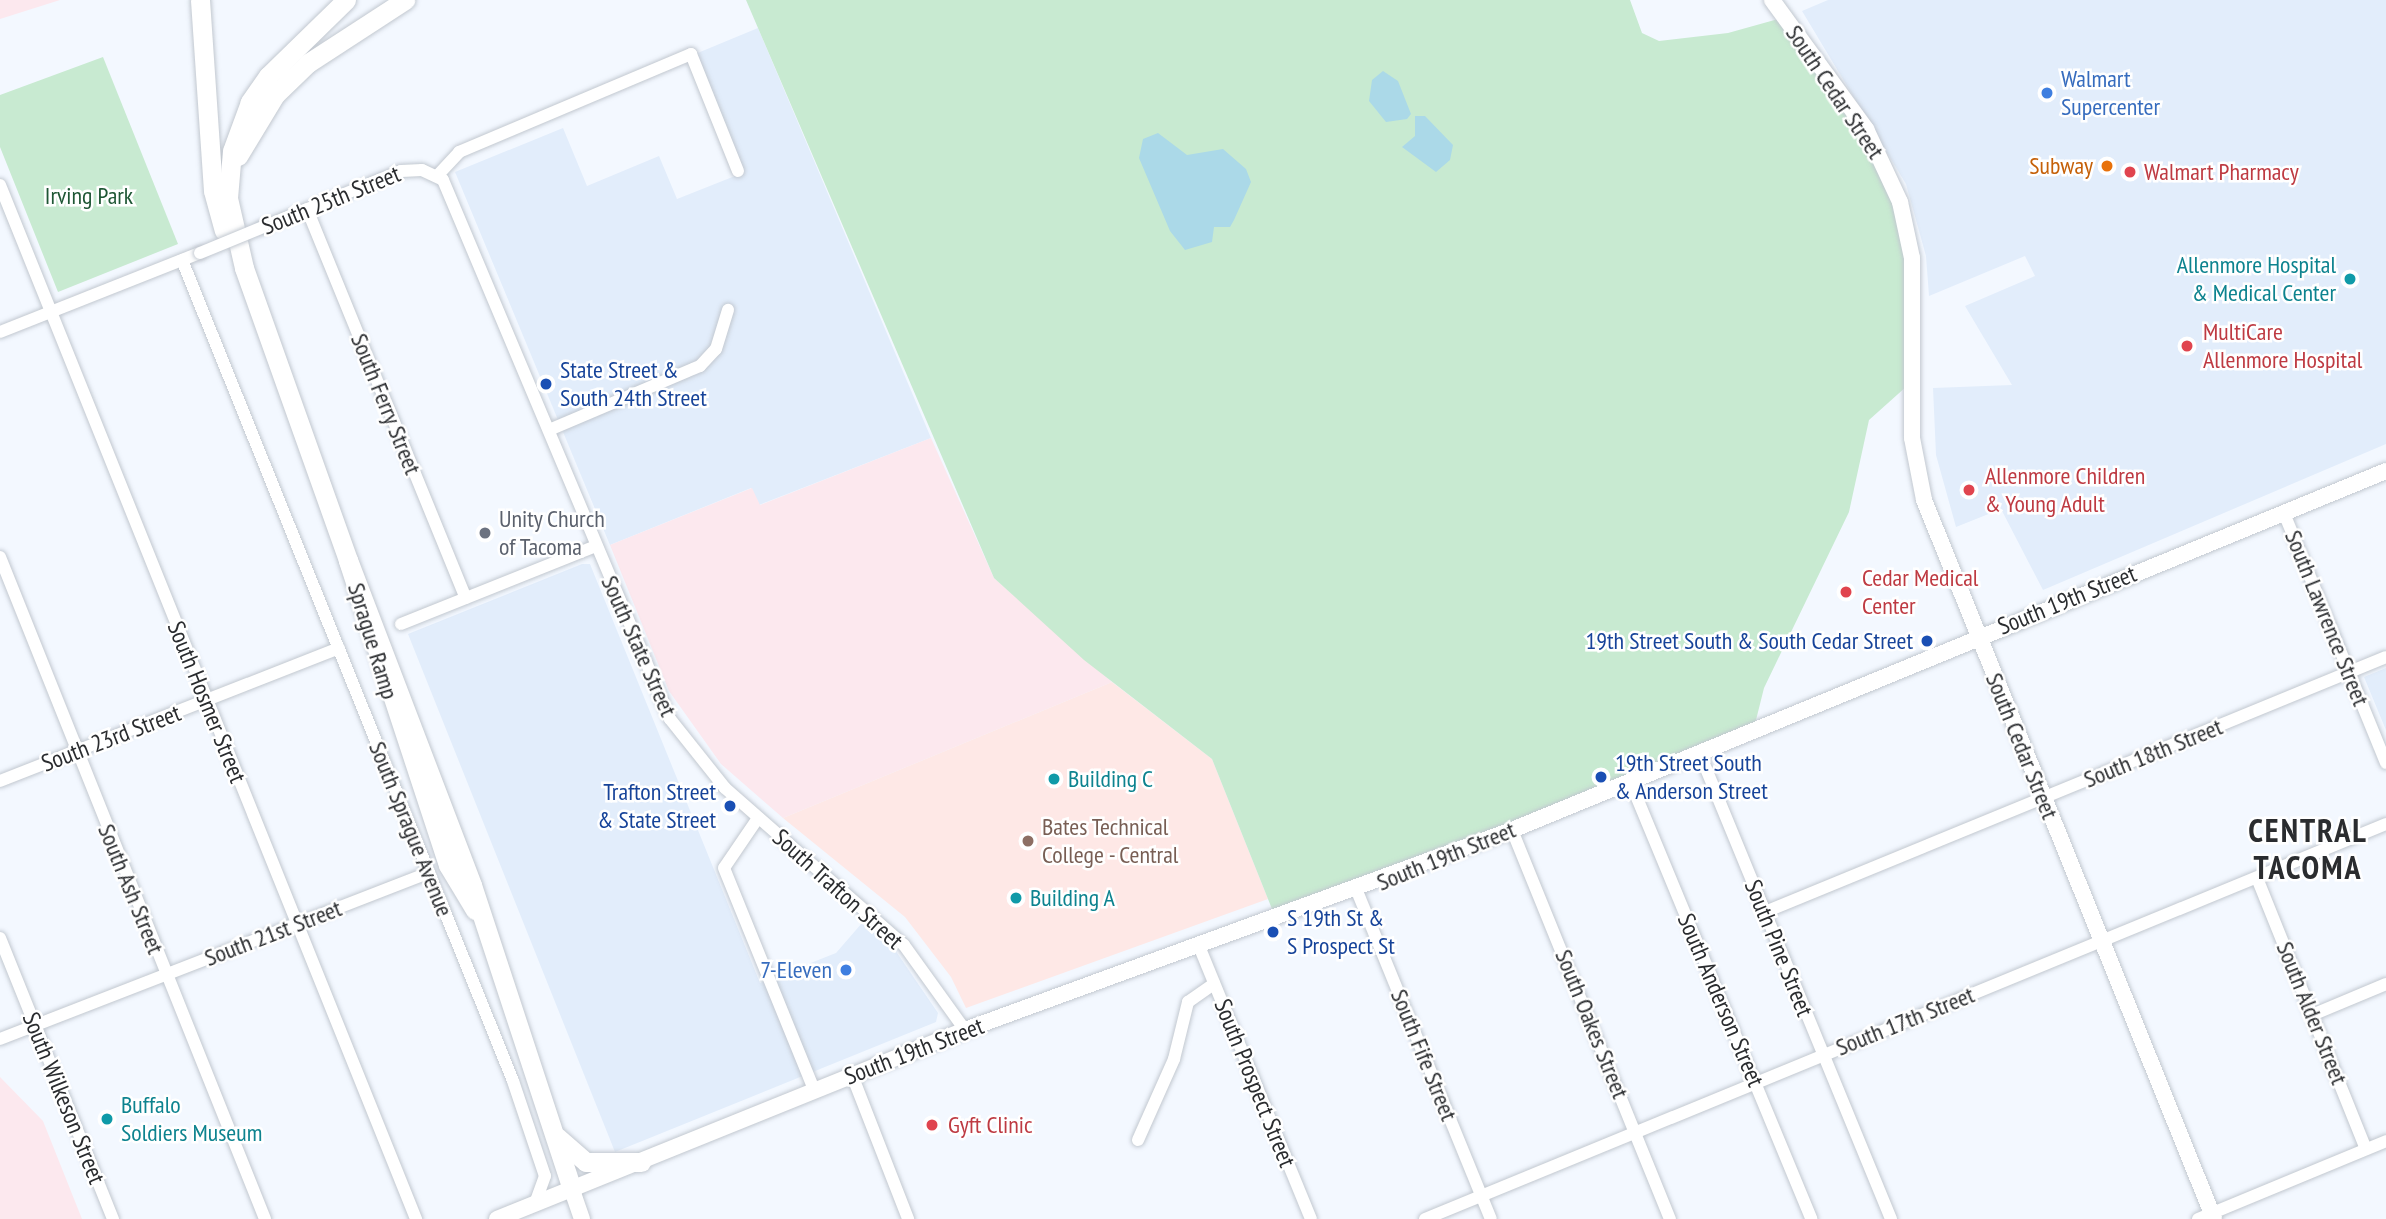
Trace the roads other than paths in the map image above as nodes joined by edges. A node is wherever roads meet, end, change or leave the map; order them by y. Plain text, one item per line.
1 (328, 0) edge
2 (346, 0) edge
3 (405, 0) edge
4 (1772, 0) edge
5 (201, 3) edge
6 (243, 117) junction
7 (738, 171) dead end
8 (437, 176) junction
9 (0, 185) edge
10 (228, 198) junction
11 (307, 209) junction
12 (182, 260) junction
13 (244, 268) junction
14 (728, 310) dead end
15 (50, 312) junction
16 (0, 332) edge
17 (549, 430) junction
18 (2386, 471) edge
19 (2284, 513) junction
20 (596, 546) junction
21 (0, 557) edge
22 (466, 598) junction
23 (401, 625) dead end
24 (1978, 637) junction
25 (339, 648) junction
26 (2386, 657) edge
27 (2349, 673) junction
28 (206, 700) junction
29 (76, 751) junction
30 (1700, 754) junction
31 (2386, 763) edge
32 (0, 781) edge
33 (1630, 781) junction
34 (2043, 798) junction
35 (758, 818) junction
36 (2386, 824) edge
37 (1512, 830) junction
38 (428, 873) junction
39 (2257, 878) junction
40 (1357, 891) junction
41 (1765, 912) junction
42 (295, 924) junction
43 (0, 938) edge
44 (2101, 942) junction
45 (1199, 946) junction
46 (165, 975) junction
47 (1214, 984) junction
48 (2386, 984) edge
49 (2312, 1015) junction
50 (35, 1025) junction
51 (965, 1030) junction
52 (0, 1039) edge
53 (1823, 1055) junction
54 (852, 1075) junction
55 (1755, 1083) junction
56 (814, 1090) junction
57 (550, 1127) junction
58 (1636, 1132) junction
59 (1138, 1140) dead end
60 (2386, 1141) edge
61 (2366, 1149) junction
62 (641, 1162) junction
63 (572, 1190) junction
64 (1481, 1196) junction
65 (535, 1204) junction
66 (2208, 1217) edge
67 (113, 1219) edge
68 (265, 1219) edge
69 (416, 1219) edge
70 (497, 1219) edge
71 (582, 1219) edge
72 (908, 1219) edge
73 (1311, 1219) edge
74 (1425, 1219) edge
75 (1491, 1219) edge
76 (1670, 1219) edge
77 (1811, 1219) edge
78 (1891, 1219) edge

1 - 6 highway
2 - 6 highway
3 - 10 highway
4 - 24 main road, South Cedar Street
5 - 13 highway
6 - 10 highway
7 - 8 street, South 25th Street
8 - 11 street, South 25th Street
8 - 17 street, South State Street
9 - 15 street, South Hosmer Street
10 - 13 highway
11 - 12 street, South 25th Street, bridge
11 - 22 street, South Ferry Street
12 - 15 street, South 25th Street
12 - 25 street, South Sprague Avenue
13 - 57 highway, Sprague Ramp
14 - 17 street
15 - 16 street, South 25th Street
15 - 28 street, South Hosmer Street
17 - 20 street, South State Street
18 - 19 main road, South 19th Street
19 - 24 main road, South 19th Street
19 - 27 street, South Lawrence Street
20 - 22 street
20 - 35 street, South State Street
21 - 29 street, South Ash Street
22 - 23 street
24 - 30 main road, South 19th Street
24 - 34 main road, South Cedar Street
25 - 28 street, South 23rd Street
25 - 38 street, South Sprague Avenue
26 - 27 street, South 18th Street
27 - 31 street, South Lawrence Street
27 - 34 street, South 18th Street
28 - 29 street, South 23rd Street
28 - 42 street, South Hosmer Street
29 - 32 street, South 23rd Street
29 - 46 street, South Ash Street
30 - 33 main road, South 19th Street
30 - 41 street, South Pine Street
33 - 37 main road, South 19th Street
33 - 55 street, South Anderson Street
34 - 41 street, South 18th Street
34 - 44 main road, South Cedar Street
35 - 51 street, South Trafton Street
35 - 56 street
36 - 39 street, South 17th Street
37 - 40 main road, South 19th Street
37 - 58 street, South Oakes Street
38 - 42 street, South 21st Street
38 - 65 street, South Sprague Avenue
39 - 44 street, South 17th Street
39 - 49 street, South Alder Street
40 - 45 main road, South 19th Street
40 - 64 street, South Fife Street
41 - 53 street, South Pine Street
42 - 46 street, South 21st Street
42 - 69 street, South Hosmer Street
43 - 50 street, South Wilkeson Street
44 - 53 street, South 17th Street
44 - 66 main road, South Cedar Street
45 - 47 street, South Prospect Street
45 - 51 main road, South 19th Street
46 - 50 street, South 21st Street
46 - 68 street, South Ash Street
47 - 59 street
47 - 73 street, South Prospect Street
48 - 49 street
49 - 61 street, South Alder Street
50 - 52 street, South 21st Street
50 - 67 street, South Wilkeson Street
51 - 54 main road, South 19th Street
53 - 55 street, South 17th Street
53 - 78 street, South Pine Street
54 - 56 main road, South 19th Street
54 - 72 street
55 - 58 street, South 17th Street
55 - 77 street, South Anderson Street
56 - 62 main road, South 19th Street
57 - 62 highway
57 - 63 highway, Sprague Ramp
58 - 64 street, South 17th Street
58 - 76 street, South Oakes Street
60 - 61 street
61 - 66 street
62 - 63 main road, South 19th Street
63 - 65 main road, South 19th Street
63 - 71 main road
64 - 74 street, South 17th Street
64 - 75 street, South Fife Street
65 - 70 main road, South 19th Street

